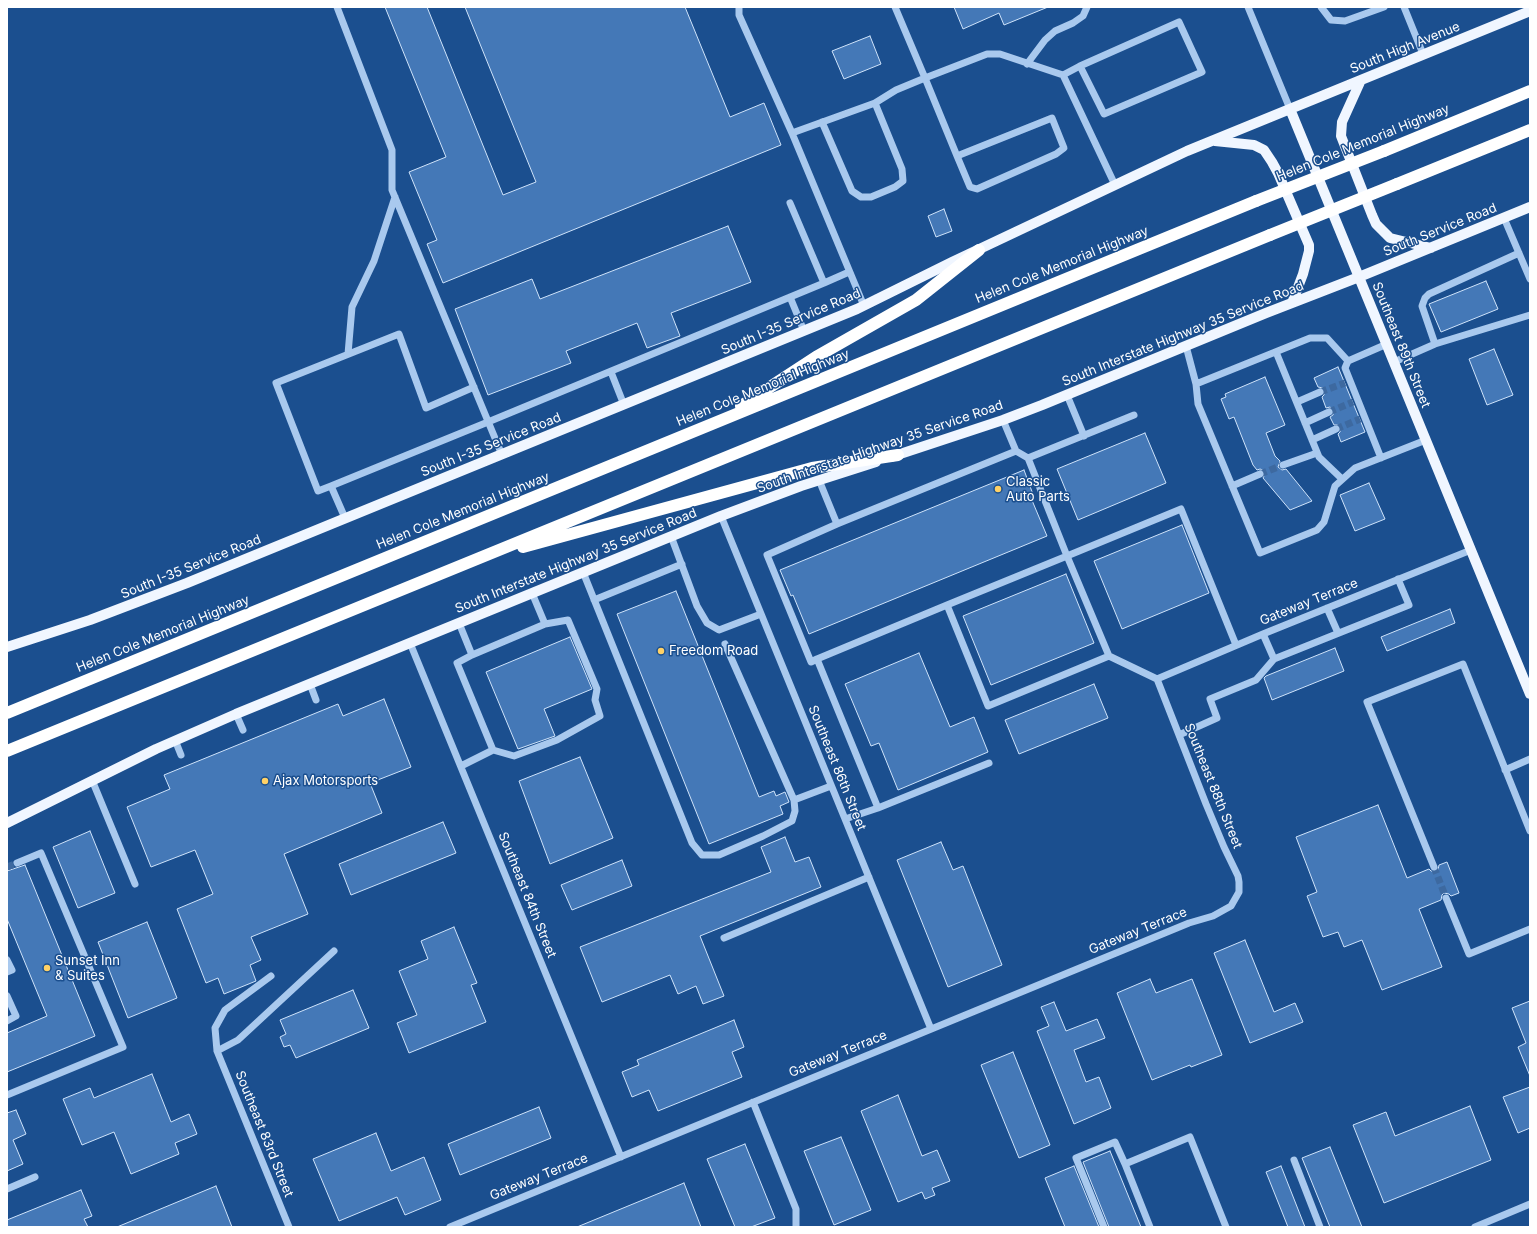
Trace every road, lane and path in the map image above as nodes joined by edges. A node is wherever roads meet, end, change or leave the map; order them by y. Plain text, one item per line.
1 (337, 7) edge
2 (739, 7) edge
3 (895, 7) edge
4 (1087, 7) edge
5 (1248, 7) edge
6 (1321, 7) edge
7 (1384, 7) edge
8 (1404, 7) edge
9 (1530, 11) edge
10 (1423, 54) junction
11 (1027, 64) junction
12 (1080, 66) junction
13 (1063, 75) junction
14 (925, 78) junction
15 (1361, 80) junction
16 (1530, 91) edge
17 (875, 103) junction
18 (1290, 109) junction
19 (822, 122) junction
20 (1530, 130) edge
21 (792, 133) junction
22 (1213, 140) junction
23 (957, 156) junction
24 (1115, 185) junction
25 (395, 197) junction
26 (790, 204) dead end
27 (1530, 207) edge
28 (1504, 218) junction
29 (1431, 248) junction
30 (979, 250) junction
31 (1519, 253) junction
32 (849, 272) junction
33 (1359, 277) junction
34 (1530, 279) edge
35 (824, 283) junction
36 (790, 297) junction
37 (1292, 303) junction
38 (864, 306) junction
39 (1530, 315) edge
40 (804, 331) junction
41 (1387, 344) junction
42 (1435, 344) junction
43 (1186, 346) junction
44 (1276, 352) junction
45 (348, 354) junction
46 (1348, 361) junction
47 (1394, 362) junction
48 (611, 372) junction
49 (1196, 384) junction
50 (474, 387) junction
51 (1320, 392) tunnel mouth
52 (1067, 395) junction
53 (1297, 402) junction
54 (624, 405) junction
55 (1328, 412) tunnel mouth
56 (1134, 415) dead end
57 (1003, 420) junction
58 (718, 421) junction
59 (488, 422) junction
60 (1305, 423) junction
61 (1336, 429) tunnel mouth
62 (1084, 436) junction
63 (1312, 440) junction
64 (1426, 440) junction
65 (1016, 451) junction
66 (1317, 453) junction
67 (502, 454) junction
68 (898, 456) junction
69 (1028, 458) junction
70 (1381, 458) junction
71 (1283, 465) tunnel mouth
72 (1260, 474) tunnel mouth
73 (819, 480) junction
74 (1342, 480) junction
75 (331, 486) junction
76 (1232, 486) junction
77 (721, 516) junction
78 (345, 518) junction
79 (837, 524) junction
80 (671, 536) junction
81 (1471, 550) junction
82 (1067, 556) junction
83 (470, 562) junction
84 (682, 564) junction
85 (583, 572) junction
86 (1398, 579) junction
87 (532, 593) junction
88 (594, 600) junction
89 (946, 605) junction
90 (1327, 608) junction
91 (761, 614) junction
92 (459, 623) junction
93 (545, 624) junction
94 (1338, 633) junction
95 (1263, 634) junction
96 (410, 642) junction
97 (726, 644) dead end
98 (1236, 645) junction
99 (7, 647) edge
100 (472, 655) junction
101 (1109, 656) junction
102 (817, 659) junction
103 (1274, 659) junction
104 (1157, 679) junction
105 (310, 684) junction
106 (1530, 694) edge
107 (316, 700) dead end
108 (7, 713) edge
109 (236, 714) junction
110 (243, 730) dead end
111 (1179, 735) junction
112 (175, 740) junction
113 (493, 750) junction
114 (7, 751) edge
115 (181, 755) dead end
116 (1530, 759) edge
117 (989, 763) dead end
118 (460, 766) junction
119 (1505, 770) junction
120 (92, 780) junction
121 (831, 786) junction
122 (794, 800) junction
123 (878, 808) junction
124 (845, 819) junction
125 (7, 823) edge
126 (1530, 831) edge
127 (16, 863) tunnel mouth
128 (1434, 867) tunnel mouth
129 (869, 877) junction
130 (135, 884) dead end
131 (1446, 898) tunnel mouth
132 (1235, 902) joint
133 (1530, 929) edge
134 (724, 938) dead end
135 (334, 951) dead end
136 (7, 960) edge
137 (7, 972) edge
138 (270, 976) dead end
139 (7, 996) edge
140 (7, 1021) edge
141 (931, 1029) junction
142 (217, 1051) junction
143 (7, 1095) edge
144 (752, 1102) junction
145 (621, 1157) junction
146 (1294, 1160) dead end
147 (1125, 1164) junction
148 (35, 1177) dead end
149 (7, 1189) edge
150 (1530, 1204) edge
151 (289, 1227) edge
152 (450, 1227) edge
153 (796, 1227) edge
154 (1104, 1227) edge
155 (1150, 1227) edge
156 (1226, 1227) edge
157 (1320, 1227) edge
158 (1475, 1227) edge

1 - 25 street
2 - 21 street
3 - 14 street
4 - 11 street
5 - 18 street, Southeast 89th Street
6 - 7 street
8 - 10 street
9 - 10 main road, South High Avenue
10 - 15 main road, South High Avenue
11 - 13 street
11 - 14 street
12 - 12 street
12 - 13 street
13 - 24 street
14 - 17 street
14 - 23 street
15 - 18 main road, South High Avenue
15 - 29 main road
16 - 58 highway, Helen Cole Memorial Highway, bridge
17 - 19 street
17 - 19 street
18 - 22 main road
18 - 33 main road, Southeast 89th Street
19 - 21 street
20 - 83 highway, bridge
21 - 32 street
22 - 24 main road
22 - 37 main road
23 - 23 street
24 - 30 main road
25 - 45 street
25 - 50 street
26 - 35 street
27 - 28 main road, South Service Road
28 - 29 main road, South Service Road
28 - 31 street
29 - 33 main road, South Service Road
30 - 38 main road, South I-35 Service Road
30 - 58 highway
31 - 34 street
31 - 42 street
32 - 35 street
32 - 38 street
33 - 37 main road, South Interstate Highway 35 Service Road
33 - 41 main road, Southeast 89th Street
35 - 36 street
36 - 40 street
36 - 48 street
37 - 43 main road, South Interstate Highway 35 Service Road
38 - 40 main road, South I-35 Service Road
39 - 42 street
40 - 54 main road, South I-35 Service Road
41 - 46 street
41 - 47 main road, Southeast 89th Street
42 - 47 street
43 - 49 street
43 - 52 main road, South Interstate Highway 35 Service Road
44 - 46 street
44 - 49 street
44 - 53 street
45 - 50 street
45 - 75 street
46 - 70 street
47 - 64 main road, Southeast 89th Street
48 - 54 street
48 - 59 street
49 - 76 street
50 - 59 street
51 - 53 street
52 - 57 main road, South Interstate Highway 35 Service Road
52 - 62 street
53 - 60 street
54 - 67 main road, South I-35 Service Road
55 - 60 street
56 - 62 street
57 - 65 street
57 - 68 main road, South Interstate Highway 35 Service Road
58 - 108 highway, Helen Cole Memorial Highway
59 - 67 street
59 - 75 street
60 - 63 street
61 - 63 street
62 - 69 street
63 - 66 street
64 - 70 street
64 - 81 main road, Southeast 89th Street
65 - 69 street
65 - 79 street
66 - 71 street
66 - 74 street
67 - 78 main road, South I-35 Service Road
68 - 73 main road, South Interstate Highway 35 Service Road
68 - 83 highway
69 - 82 street
70 - 74 street
72 - 76 street
73 - 77 main road, South Interstate Highway 35 Service Road
73 - 79 street
74 - 76 street
75 - 78 street
77 - 80 main road, South Interstate Highway 35 Service Road
77 - 91 street, Southeast 86th Street
78 - 99 main road, South I-35 Service Road
79 - 102 street
80 - 84 street
80 - 85 main road, South Interstate Highway 35 Service Road
81 - 86 street, Gateway Terrace
81 - 106 main road, Southeast 89th Street
82 - 89 street
82 - 98 street
82 - 101 street
83 - 114 highway
84 - 88 street
84 - 91 street
85 - 87 main road, South Interstate Highway 35 Service Road
85 - 88 street
86 - 90 street, Gateway Terrace
86 - 94 street
87 - 92 main road, South Interstate Highway 35 Service Road
87 - 93 street
88 - 122 street
89 - 101 street
89 - 102 street
90 - 94 street
90 - 95 street, Gateway Terrace
91 - 121 street, Southeast 86th Street
92 - 96 main road, South Interstate Highway 35 Service Road
92 - 100 street
93 - 100 street
93 - 113 street
94 - 103 street
95 - 98 street, Gateway Terrace
95 - 103 street
96 - 105 main road
96 - 118 street, Southeast 84th Street
97 - 122 street
98 - 104 street, Gateway Terrace
100 - 113 street
101 - 104 street
102 - 123 street
103 - 111 street
104 - 111 street, Southeast 88th Street
105 - 107 street
105 - 109 main road
109 - 110 street
109 - 112 main road
111 - 132 street, Southeast 88th Street
112 - 115 street
112 - 120 main road
113 - 118 street
116 - 119 street
117 - 123 street
118 - 145 street, Southeast 84th Street
119 - 126 street
119 - 128 street
120 - 125 main road
120 - 130 street
121 - 122 street
121 - 124 street, Southeast 86th Street
123 - 124 street
124 - 129 street, Southeast 86th Street
127 - 143 street
129 - 134 street
129 - 141 street, Southeast 86th Street
131 - 133 street
132 - 141 street, Gateway Terrace
135 - 142 street
136 - 137 street
138 - 142 street, Southeast 83rd Street
139 - 140 street
141 - 144 street, Gateway Terrace
142 - 151 street, Southeast 83rd Street
144 - 145 street, Gateway Terrace
144 - 153 street
145 - 152 street, Gateway Terrace
146 - 157 street
147 - 154 street
147 - 155 street
147 - 156 street
148 - 149 street
150 - 158 street

